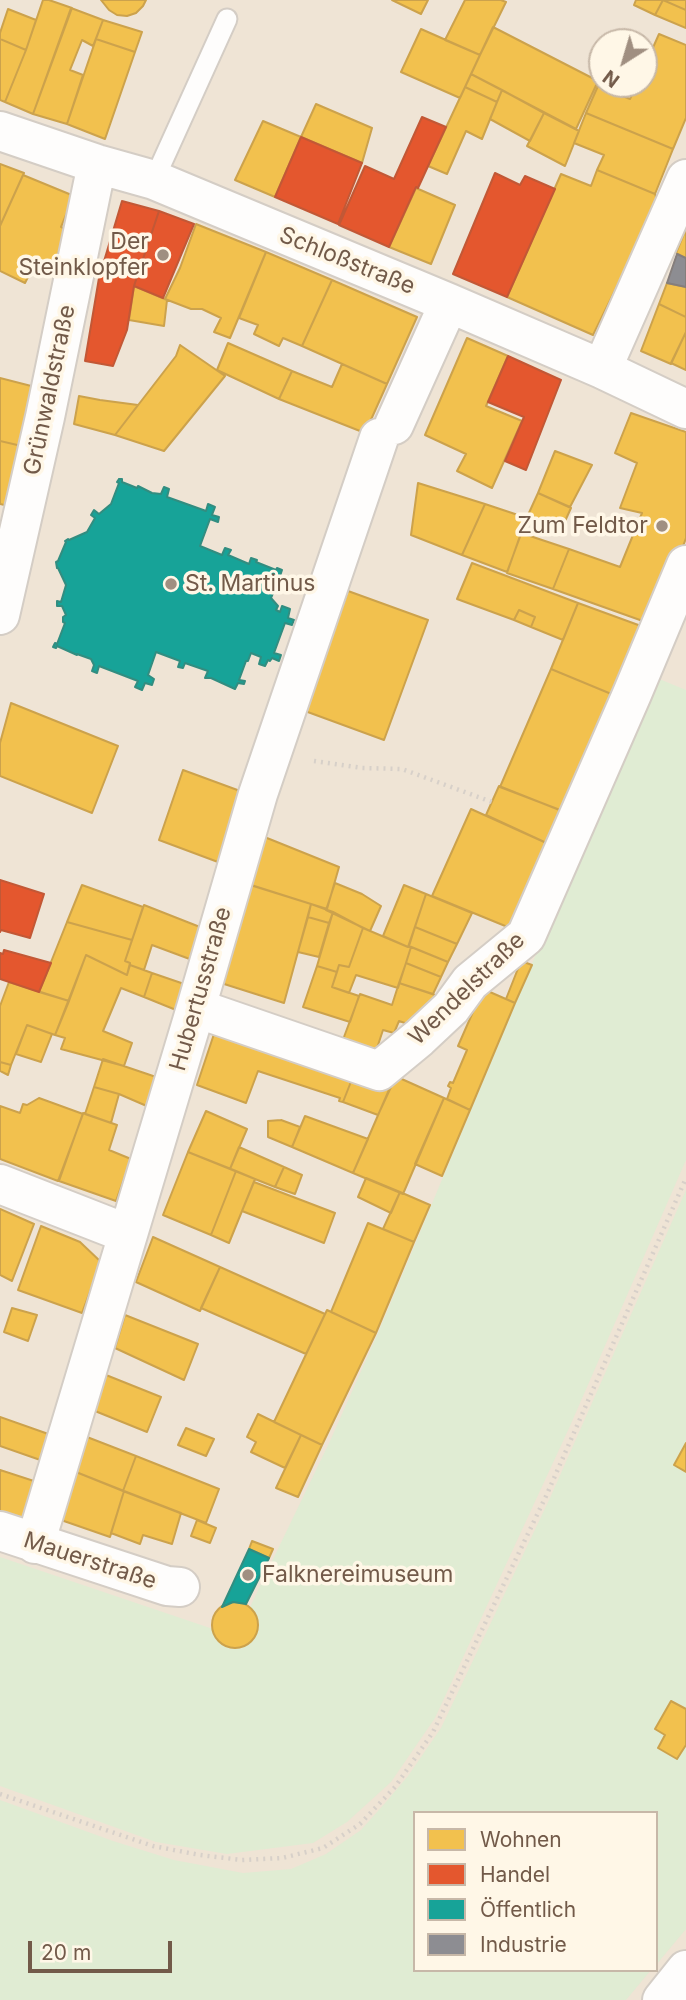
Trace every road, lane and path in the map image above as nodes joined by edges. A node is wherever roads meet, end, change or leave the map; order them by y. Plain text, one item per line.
1 (228, 19) dead end
2 (0, 131) edge
3 (97, 164) junction
4 (686, 179) edge
5 (154, 180) junction
6 (449, 303) junction
7 (602, 369) junction
8 (686, 409) edge
9 (686, 565) edge
10 (0, 615) edge
11 (272, 753) junction
12 (492, 802) dead end
13 (196, 1008) junction
14 (686, 1178) edge
15 (0, 1184) edge
16 (128, 1234) junction
17 (17, 1537) edge
18 (180, 1587) dead end
19 (0, 1794) edge
20 (686, 1970) edge
21 (662, 2000) edge

1 - 5 lane
2 - 3 street, Schloßstraße
3 - 5 street, Schloßstraße
3 - 10 street, Grünwaldstraße
4 - 7 street
5 - 6 street, Schloßstraße
6 - 7 street, Schloßstraße
6 - 11 street, Hubertusstraße
7 - 8 street, Schloßstraße
9 - 13 street, Wendelstraße
11 - 12 path
11 - 13 street, Hubertusstraße
13 - 16 street, Hubertusstraße
14 - 19 path
15 - 16 street
16 - 17 street, Hubertusstraße
17 - 18 street, Mauerstraße
20 - 21 street

